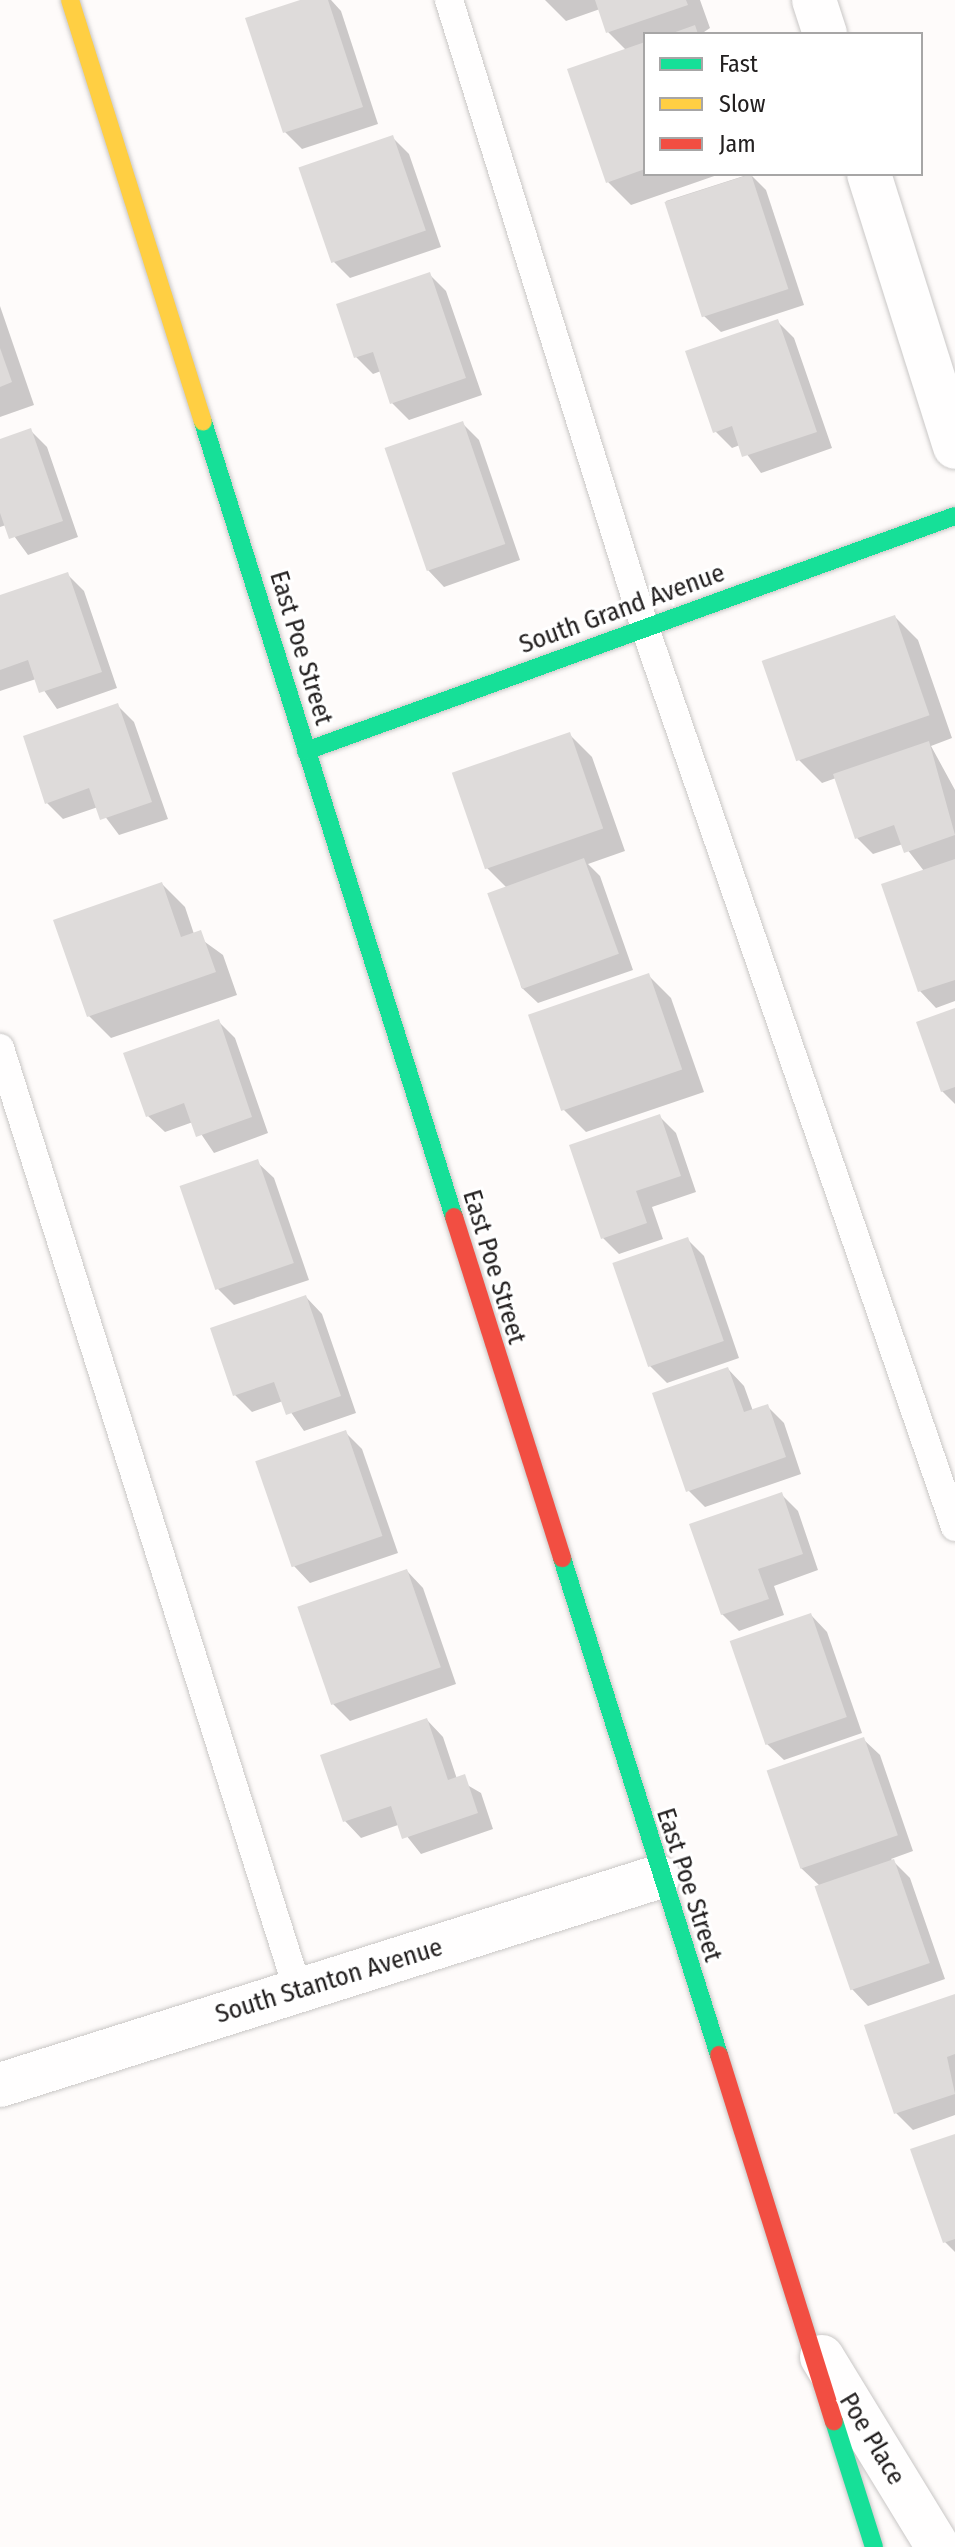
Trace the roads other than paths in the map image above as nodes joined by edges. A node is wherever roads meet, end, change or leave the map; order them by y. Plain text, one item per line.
1 (70, 0) edge
2 (449, 0) edge
3 (814, 0) edge
4 (824, 32) edge
5 (870, 176) edge
6 (955, 447) edge
7 (955, 516) edge
8 (645, 628) junction
9 (306, 751) junction
10 (0, 1048) edge
11 (955, 1527) edge
12 (658, 1877) junction
13 (298, 1990) junction
14 (0, 2085) edge
15 (806, 2331) junction
16 (874, 2547) edge
17 (938, 2547) edge

1 - 9 street, East Poe Street
2 - 8 lane
3 - 4 street
5 - 6 street
7 - 8 street, South Grand Avenue
8 - 9 street, South Grand Avenue
8 - 11 lane
9 - 12 street, East Poe Street
10 - 13 lane
12 - 13 street, South Stanton Avenue
12 - 15 street, East Poe Street
13 - 14 street, South Stanton Avenue
15 - 16 street, East Poe Street
15 - 17 street, Poe Place

